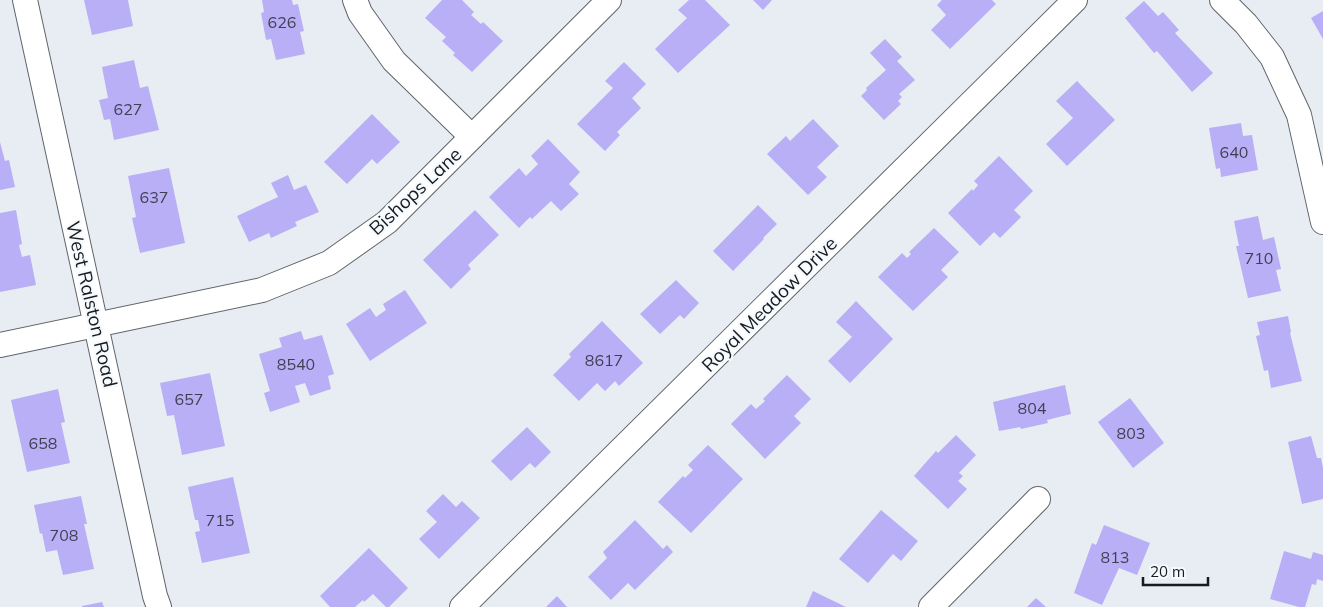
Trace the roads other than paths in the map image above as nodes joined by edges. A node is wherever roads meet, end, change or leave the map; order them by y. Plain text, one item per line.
1 (25, 0) edge
2 (355, 0) edge
3 (609, 0) edge
4 (1075, 0) edge
5 (1222, 0) edge
6 (472, 137) junction
7 (1323, 222) edge
8 (97, 325) junction
9 (0, 345) edge
10 (1038, 499) dead end
11 (159, 607) edge
12 (462, 607) edge
13 (931, 607) edge

1 - 8 street, West Ralston Road
2 - 6 street
3 - 6 street, Bishops Lane
4 - 12 street, Royal Meadow Drive
5 - 7 street
6 - 8 street, Bishops Lane
8 - 9 street, Bishops Lane
8 - 11 street, West Ralston Road
10 - 13 street

